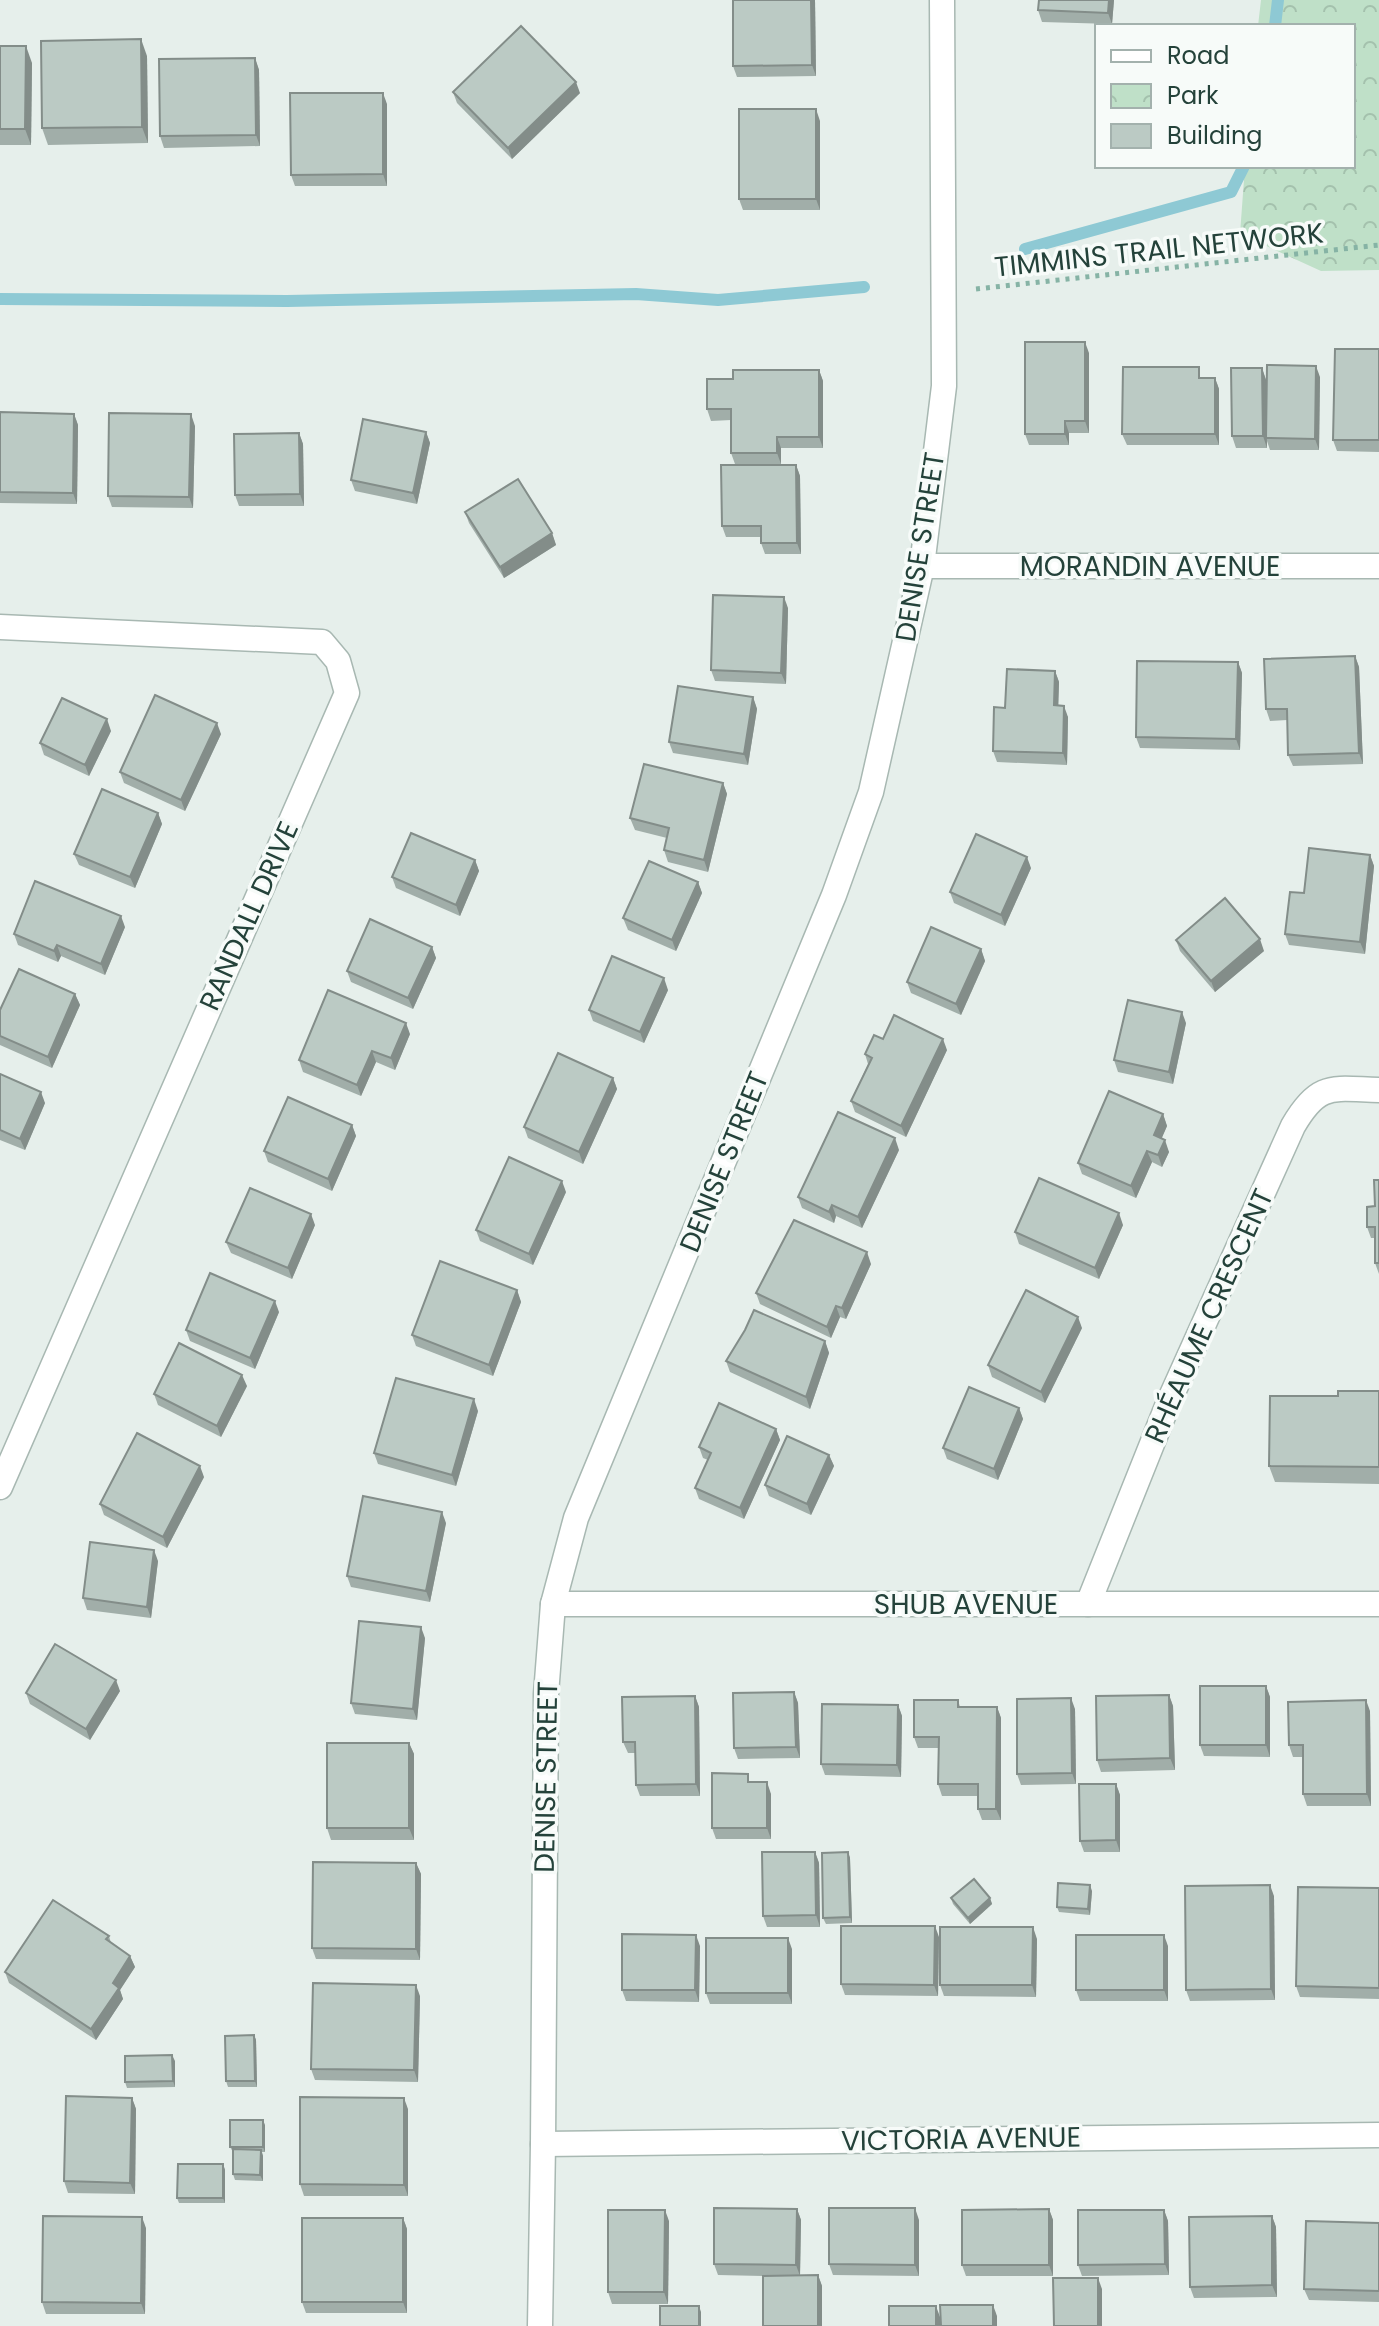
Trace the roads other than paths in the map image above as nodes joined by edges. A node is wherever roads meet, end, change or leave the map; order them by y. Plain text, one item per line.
1 (942, 0) edge
2 (922, 566) junction
3 (1379, 566) edge
4 (0, 627) edge
5 (1379, 1090) edge
6 (0, 1487) edge
7 (553, 1604) junction
8 (1088, 1604) junction
9 (1379, 1604) edge
10 (1379, 2135) edge
11 (543, 2144) junction
12 (540, 2326) edge

1 - 2 street, DENISE STREET
2 - 3 street, MORANDIN AVENUE
2 - 7 street, DENISE STREET
4 - 6 street, RANDALL DRIVE
5 - 8 street, RHÉAUME CRESCENT
7 - 8 street, SHUB AVENUE
7 - 11 street, DENISE STREET
8 - 9 street, SHUB AVENUE
10 - 11 street, VICTORIA AVENUE
11 - 12 street, DENISE STREET

